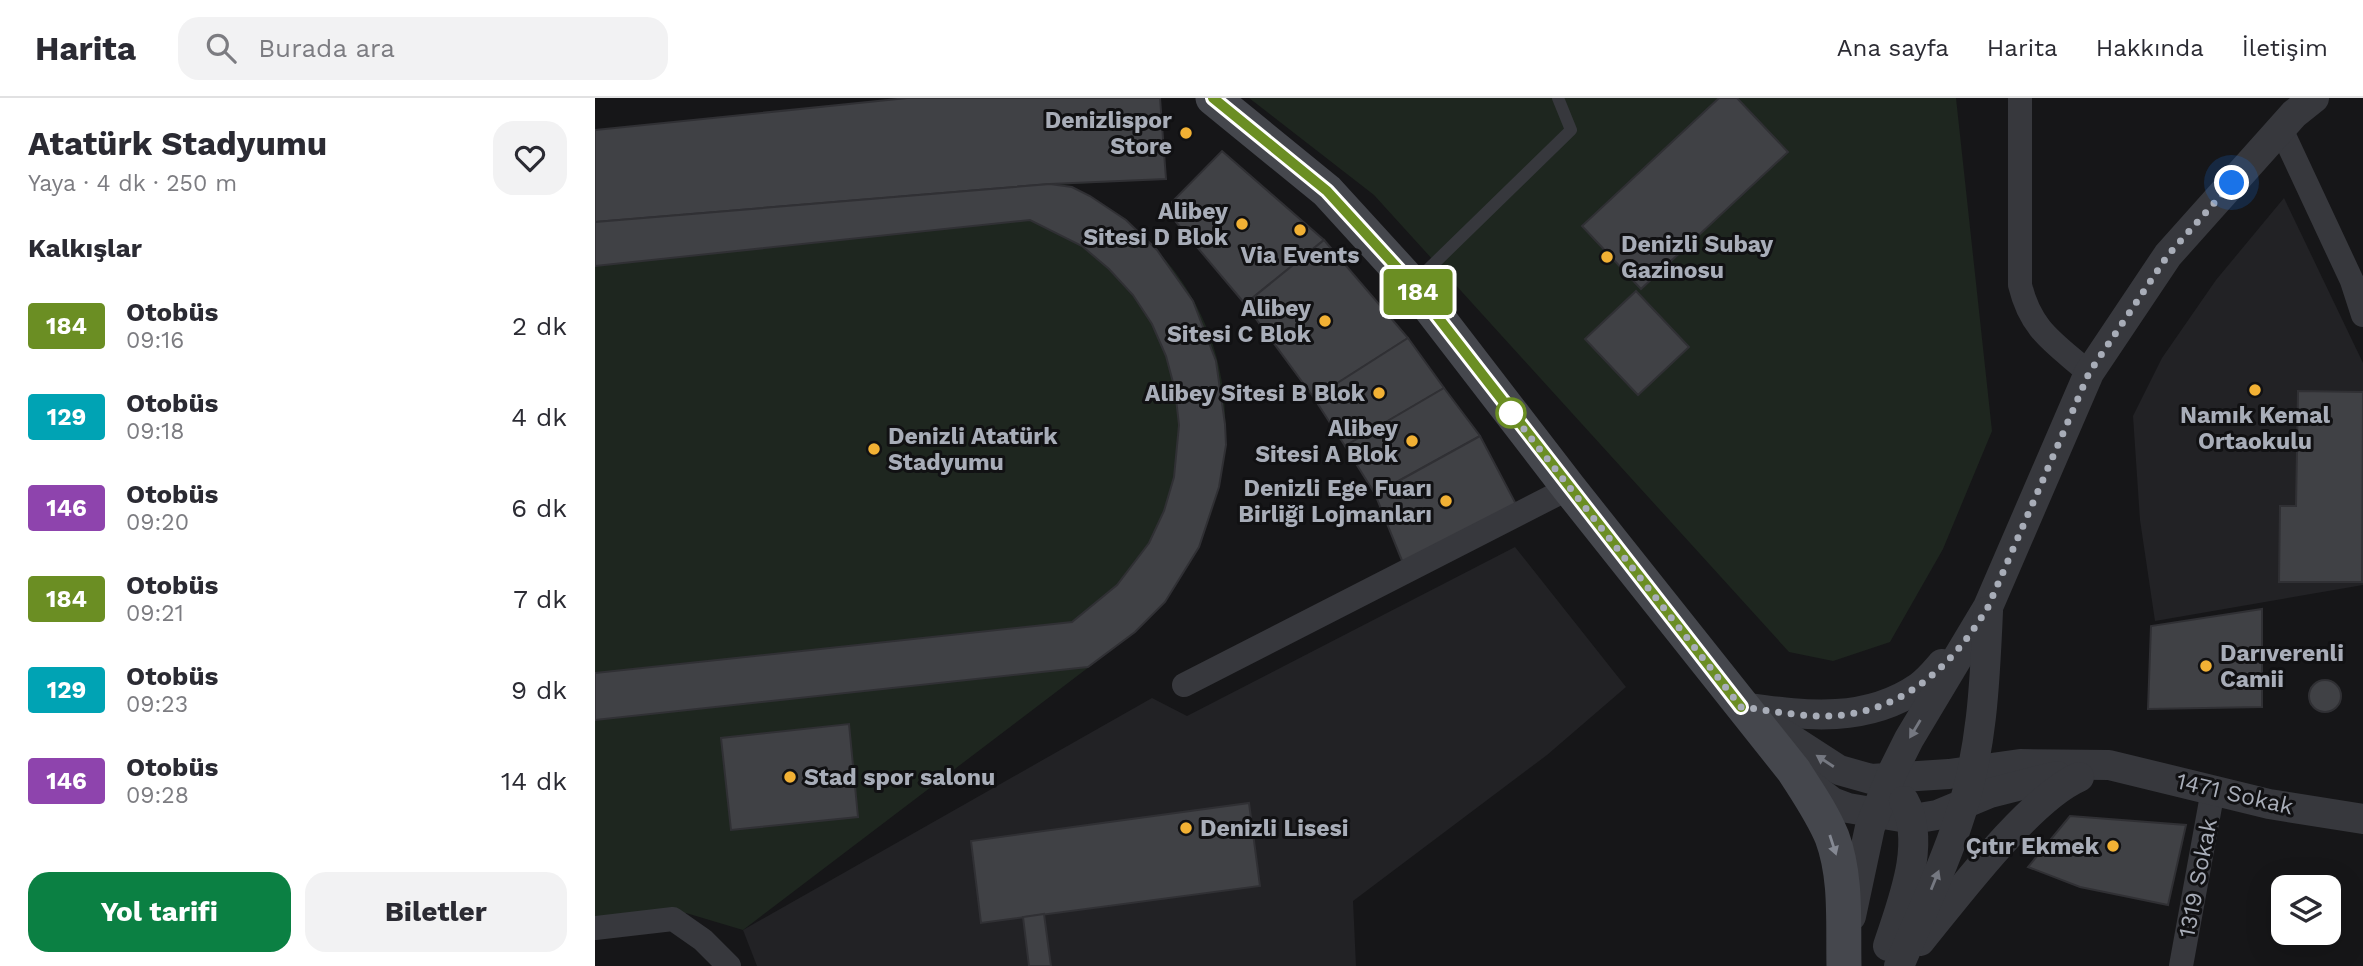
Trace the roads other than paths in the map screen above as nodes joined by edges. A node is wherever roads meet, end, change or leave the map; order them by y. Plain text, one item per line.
1 (1213, 98) edge
2 (1558, 98) edge
3 (2020, 98) edge
4 (2315, 98) edge
5 (2281, 129) junction
6 (1412, 284) junction
7 (2363, 315) edge
8 (2089, 373) junction
9 (1569, 488) junction
10 (1988, 607) junction
11 (1971, 635) junction
12 (1184, 685) dead end
13 (1741, 707) junction
14 (2109, 765) junction
15 (1972, 770) junction
16 (1794, 772) junction
17 (2213, 790) junction
18 (1878, 797) junction
19 (1962, 806) junction
20 (1913, 818) junction
21 (2363, 819) edge
22 (595, 928) edge
23 (1844, 957) edge
24 (729, 966) edge
25 (1881, 966) edge
26 (1900, 966) edge
27 (2181, 966) edge

1 - 6 main road
2 - 6 lane
3 - 8 street
4 - 5 street
5 - 7 street
5 - 8 street
6 - 9 main road
8 - 10 street
9 - 12 street
9 - 13 main road
10 - 11 street
10 - 15 street
11 - 13 street
11 -> 18 street
13 - 16 main road
18 -> 13 street
14 - 15 street
14 - 17 street, 1471 Sokak
14 - 19 street
14 - 26 street
15 - 18 street
15 - 19 street
16 - 18 street
16 -> 23 main road
17 - 21 street, 1471 Sokak
17 - 27 street, 1319 Sokak
18 - 20 street
18 - 23 street
19 - 20 street
26 -> 19 street
20 - 25 street
22 - 24 street

